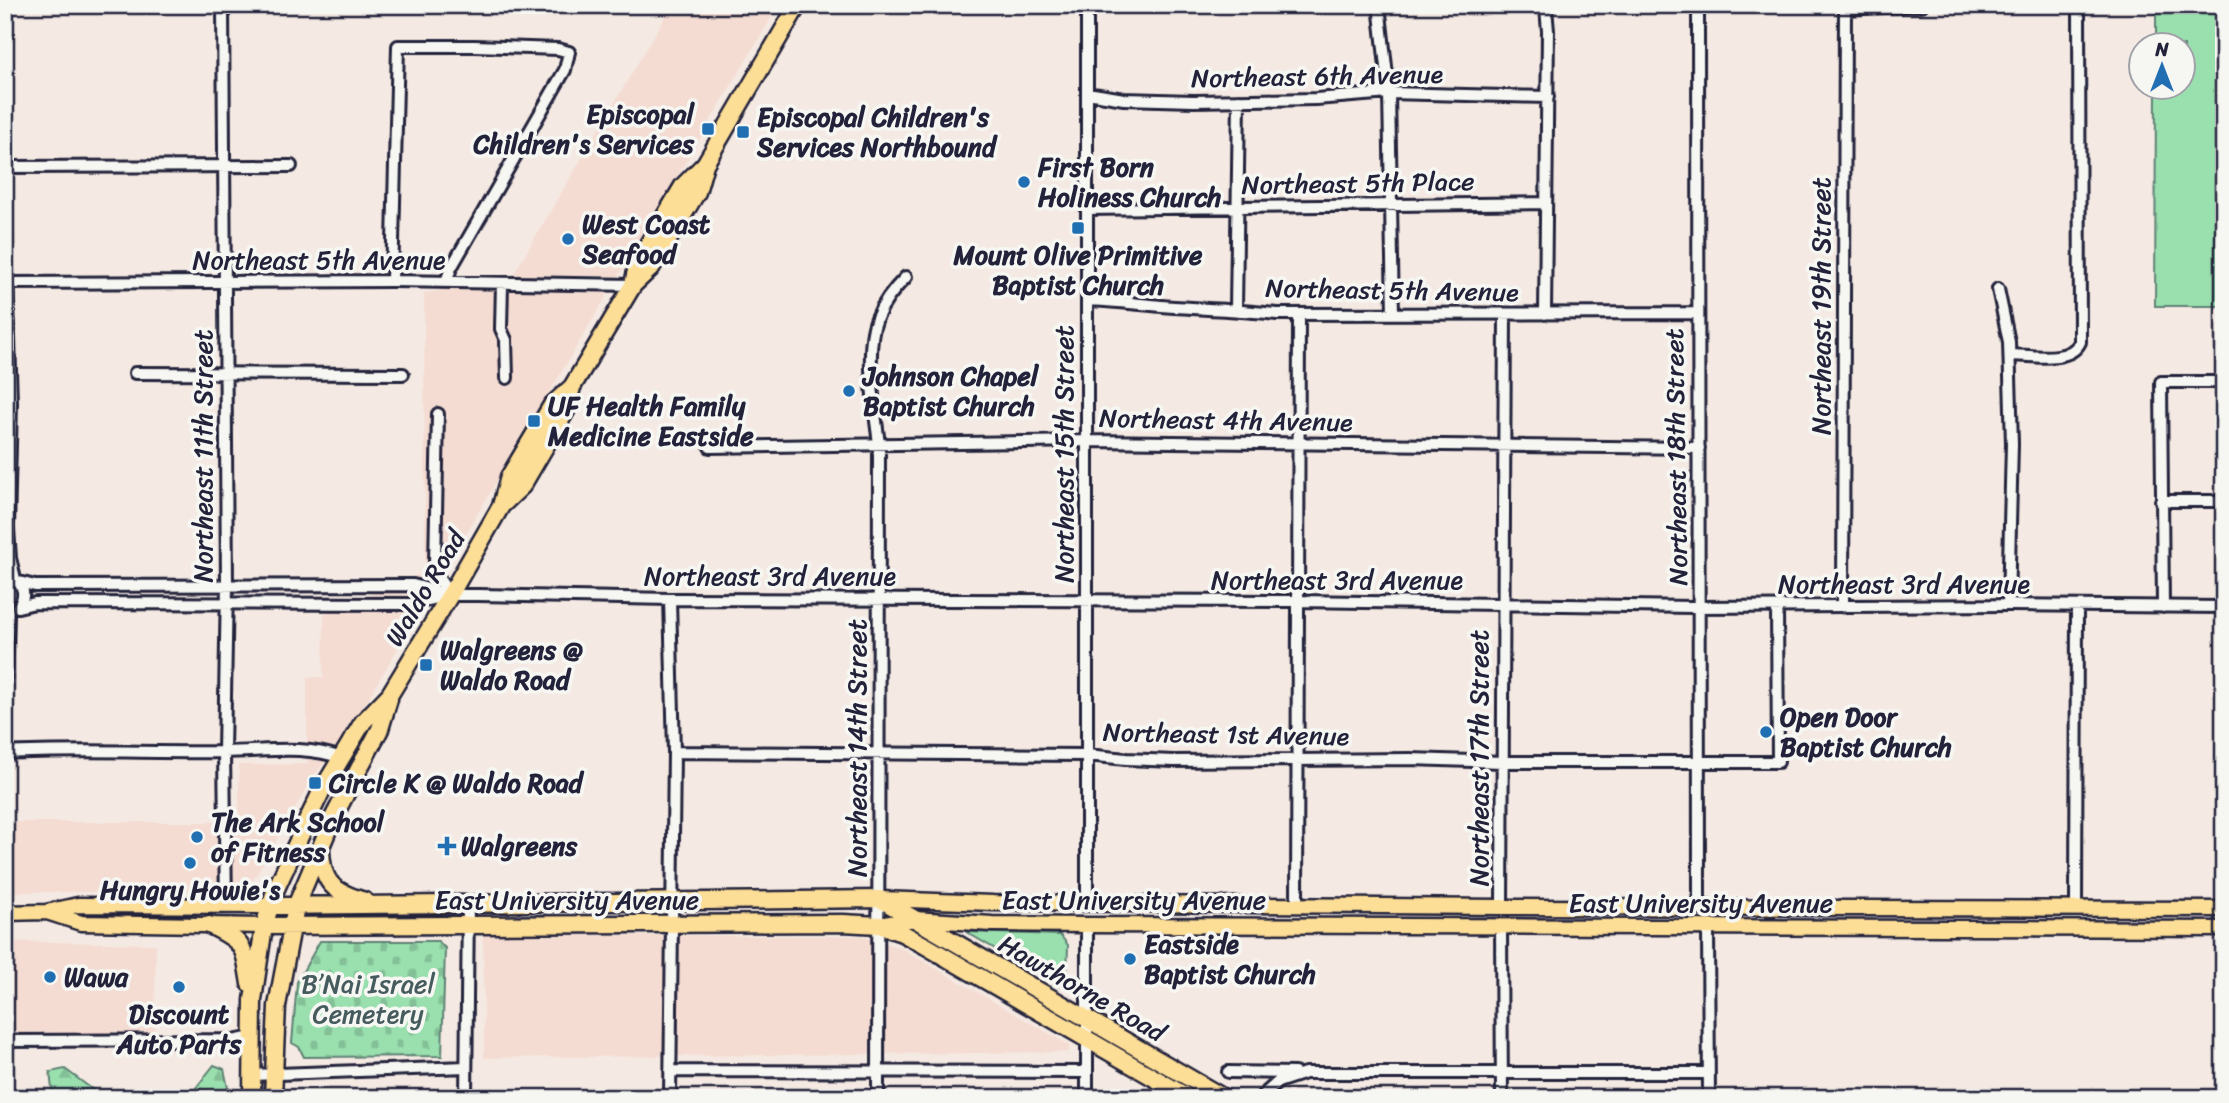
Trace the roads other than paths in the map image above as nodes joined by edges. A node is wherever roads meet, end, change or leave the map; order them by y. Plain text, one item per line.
1 (223, 5) edge
2 (799, 5) edge
3 (1087, 5) edge
4 (1380, 5) edge
5 (1543, 5) edge
6 (1698, 5) edge
7 (1922, 5) edge
8 (2079, 5) edge
9 (1845, 7) edge
10 (1087, 93) junction
11 (1389, 93) junction
12 (1548, 97) junction
13 (1239, 100) junction
14 (224, 165) junction
15 (291, 166) dead end
16 (5, 167) edge
17 (5, 202) edge
18 (1546, 203) junction
19 (1391, 206) junction
20 (1238, 208) junction
21 (1087, 209) junction
22 (906, 277) dead end
23 (392, 281) junction
24 (446, 282) junction
25 (7, 283) edge
26 (502, 283) junction
27 (225, 284) junction
28 (634, 285) junction
29 (1998, 289) dead end
30 (1087, 300) junction
31 (1236, 309) junction
32 (1697, 313) junction
33 (1299, 314) junction
34 (1393, 314) junction
35 (1505, 314) junction
36 (1545, 314) junction
37 (2010, 355) junction
38 (7, 358) edge
39 (135, 373) dead end
40 (226, 374) junction
41 (403, 374) dead end
42 (507, 378) dead end
43 (2224, 382) edge
44 (438, 414) dead end
45 (1087, 441) junction
46 (1298, 443) junction
47 (879, 444) junction
48 (710, 447) dead end
49 (1504, 447) junction
50 (1699, 448) junction
51 (2161, 501) junction
52 (2224, 501) edge
53 (6, 531) edge
54 (13, 579) edge
55 (104, 586) junction
56 (227, 586) junction
57 (341, 586) junction
58 (450, 595) junction
59 (670, 599) junction
60 (880, 600) junction
61 (1297, 601) junction
62 (1087, 602) junction
63 (104, 603) junction
64 (227, 603) junction
65 (340, 603) junction
66 (1503, 604) junction
67 (2008, 605) junction
68 (1700, 607) junction
69 (1777, 607) junction
70 (1843, 607) junction
71 (2077, 607) junction
72 (2163, 607) junction
73 (2224, 607) edge
74 (10, 610) edge
75 (5, 688) edge
76 (390, 694) junction
77 (224, 752) junction
78 (674, 752) junction
79 (880, 752) junction
80 (5, 753) edge
81 (1087, 755) junction
82 (341, 758) junction
83 (1297, 759) junction
84 (1503, 762) junction
85 (1699, 763) junction
86 (321, 847) junction
87 (880, 899) junction
88 (672, 900) junction
89 (468, 903) junction
90 (1087, 904) junction
91 (380, 905) junction
92 (1297, 905) junction
93 (226, 906) junction
94 (269, 906) junction
95 (296, 906) junction
96 (1502, 907) junction
97 (1699, 908) junction
98 (1905, 909) junction
99 (2076, 909) junction
100 (2224, 909) edge
101 (5, 912) edge
102 (46, 912) junction
103 (914, 919) junction
104 (672, 924) junction
105 (209, 925) junction
106 (880, 925) junction
107 (1087, 925) junction
108 (264, 926) junction
109 (291, 926) junction
110 (467, 926) junction
111 (1297, 926) junction
112 (1501, 926) junction
113 (1708, 927) junction
114 (1906, 928) junction
115 (2077, 929) junction
116 (2224, 929) edge
117 (253, 1000) junction
118 (1087, 1019) junction
119 (252, 1037) junction
120 (1087, 1038) junction
121 (5, 1041) edge
122 (466, 1068) junction
123 (878, 1071) junction
124 (670, 1072) junction
125 (1087, 1072) junction
126 (1228, 1072) dead end
127 (1305, 1073) junction
128 (1502, 1073) junction
129 (1709, 1073) junction
130 (273, 1075) junction
131 (252, 1076) junction
132 (252, 1098) edge
133 (273, 1098) edge
134 (466, 1098) edge
135 (670, 1098) edge
136 (878, 1098) edge
137 (1087, 1098) edge
138 (1189, 1098) edge
139 (1224, 1098) edge
140 (1260, 1098) edge
141 (1502, 1098) edge
142 (1709, 1098) edge

1 - 14 street, Northeast 11th Street
2 - 28 highway, Waldo Road
3 - 10 street, Northeast 15th Street
4 - 11 street
5 - 12 street
6 - 32 street, Northeast 18th Street
7 - 9 street
8 - 37 street
9 - 70 street, Northeast 19th Street
10 - 13 street, Northeast 6th Avenue
10 - 21 street, Northeast 15th Street
11 - 12 street, Northeast 6th Avenue
11 - 13 street, Northeast 6th Avenue
11 - 19 street
12 - 18 street
13 - 20 street
14 - 15 street
14 - 16 street
14 - 27 street, Northeast 11th Street
17 - 25 street
18 - 19 street, Northeast 5th Place
18 - 36 street
19 - 20 street, Northeast 5th Place
19 - 34 street
20 - 21 street, Northeast 5th Place
20 - 31 street
21 - 30 street, Northeast 15th Street
22 - 47 street, Northeast 14th Street
23 - 24 street, Northeast 5th Avenue
23 - 24 street
23 - 27 street, Northeast 5th Avenue
24 - 26 street, Northeast 5th Avenue
25 - 27 street, Northeast 5th Avenue
25 - 38 street
26 - 28 street, Northeast 5th Avenue
26 - 42 street
27 - 40 street, Northeast 11th Street
28 - 58 highway, Waldo Road
29 - 37 street
30 - 31 street, Northeast 5th Avenue
30 - 45 street, Northeast 15th Street
31 - 33 street, Northeast 5th Avenue
32 - 36 street, Northeast 5th Avenue
32 - 50 street, Northeast 18th Street
33 - 34 street, Northeast 5th Avenue
33 - 46 street
34 - 35 street, Northeast 5th Avenue
35 - 36 street, Northeast 5th Avenue
35 - 49 street, Northeast 17th Street
37 - 67 street
38 - 53 street
39 - 40 street
40 - 41 street
40 - 56 street, Northeast 11th Street
43 - 51 street
44 - 58 street
45 - 46 street, Northeast 4th Avenue
45 - 47 street, Northeast 4th Avenue
45 - 62 street, Northeast 15th Street
46 - 49 street, Northeast 4th Avenue
46 - 61 street
47 - 48 street, Northeast 4th Avenue
47 - 60 street, Northeast 14th Street
49 - 50 street, Northeast 4th Avenue
49 - 66 street, Northeast 17th Street
50 - 68 street, Northeast 18th Street
51 - 52 street
51 - 72 street
53 - 54 street
54 - 55 street, Northeast 3rd Avenue
54 - 74 street
55 - 56 street, Northeast 3rd Avenue
55 - 63 street
56 - 57 street, Northeast 3rd Avenue
56 - 64 street, Northeast 11th Street
57 - 58 street, Northeast 3rd Avenue
57 - 65 street
58 - 59 street, Northeast 3rd Avenue
58 - 65 street, Northeast 3rd Avenue
58 - 76 highway, Waldo Road
59 - 60 street, Northeast 3rd Avenue
59 - 78 street
60 - 62 street, Northeast 3rd Avenue
60 - 79 street, Northeast 14th Street
61 - 62 street, Northeast 3rd Avenue
61 - 66 street, Northeast 3rd Avenue
61 - 83 street
62 - 81 street, Northeast 15th Street
63 - 64 street, Northeast 3rd Avenue
63 - 74 street, Northeast 3rd Avenue
64 - 65 street, Northeast 3rd Avenue
64 - 77 street, Northeast 11th Street
66 - 68 street, Northeast 3rd Avenue
66 - 84 street, Northeast 17th Street
67 - 70 street, Northeast 3rd Avenue
67 - 71 street, Northeast 3rd Avenue
68 - 69 street, Northeast 3rd Avenue
68 - 85 street, Northeast 18th Street
69 - 70 street, Northeast 3rd Avenue
69 - 85 street, Northeast 1st Avenue
71 - 72 street, Northeast 3rd Avenue
71 - 99 street
72 - 73 street, Northeast 3rd Avenue
74 - 75 street
76 - 82 highway, Waldo Road
76 - 86 highway, Waldo Road
77 - 80 street
77 - 82 street
77 - 93 street, Northeast 11th Street
78 - 79 street, Northeast 1st Avenue
78 - 88 street
79 - 81 street, Northeast 1st Avenue
79 - 87 street, Northeast 14th Street
81 - 83 street, Northeast 1st Avenue
81 - 90 street, Northeast 15th Street
82 - 94 highway, Waldo Road
83 - 84 street, Northeast 1st Avenue
83 - 92 street
84 - 85 street, Northeast 1st Avenue
84 - 96 street, Northeast 17th Street
85 - 97 street, Northeast 18th Street
86 - 91 highway
86 - 95 highway, Waldo Road
87 - 88 highway, East University Avenue
87 - 90 main road, East University Avenue
87 - 103 highway, Hawthorne Road
87 - 106 street, Northeast 14th Street
88 - 89 highway, East University Avenue
88 - 104 street
89 - 91 highway, East University Avenue
89 - 110 street
90 - 92 main road, East University Avenue
90 - 107 main road
91 - 95 highway, East University Avenue
92 - 96 main road, East University Avenue
92 - 111 main road
93 - 94 main road, East University Avenue
93 - 102 main road, East University Avenue
94 - 95 highway, East University Avenue
94 - 108 highway, Waldo Road
95 - 109 highway, Waldo Road
96 - 97 main road, East University Avenue
96 - 112 main road
97 - 98 main road, East University Avenue
97 - 113 main road
98 - 99 main road, East University Avenue
98 - 114 main road
99 - 100 main road, East University Avenue
99 - 115 main road
101 - 102 main road, East University Avenue
102 - 105 main road, East University Avenue
103 - 106 main road, East University Avenue
103 - 107 main road, East University Avenue
103 - 118 highway, Hawthorne Road
104 - 106 highway, East University Avenue
104 - 110 highway, East University Avenue
104 - 124 street
105 - 108 main road, East University Avenue
105 - 117 highway
106 - 120 highway, Hawthorne Road
106 - 123 street, Northeast 14th Street
107 - 111 main road, East University Avenue
107 - 118 street
108 - 109 highway, East University Avenue
108 - 117 highway, Waldo Road
109 - 110 highway, East University Avenue
109 - 130 highway, Waldo Road
110 - 122 street
111 - 112 main road, East University Avenue
112 - 113 main road, East University Avenue
112 - 128 street
113 - 114 main road, East University Avenue
113 - 129 street
114 - 115 main road, East University Avenue
115 - 116 main road, East University Avenue
117 - 119 highway
118 - 120 street
118 - 139 highway, Hawthorne Road
119 - 121 street
119 - 131 highway
120 - 125 street
120 - 138 highway, Hawthorne Road
122 - 130 street
122 - 134 street
123 - 124 street
123 - 125 street
123 - 136 street, Northeast 14th Street
124 - 135 street
125 - 137 street
126 - 127 street
127 - 128 street
127 - 140 street
128 - 129 street
128 - 141 street
129 - 142 street
130 - 131 street
130 - 133 highway, Waldo Road
131 - 132 highway

